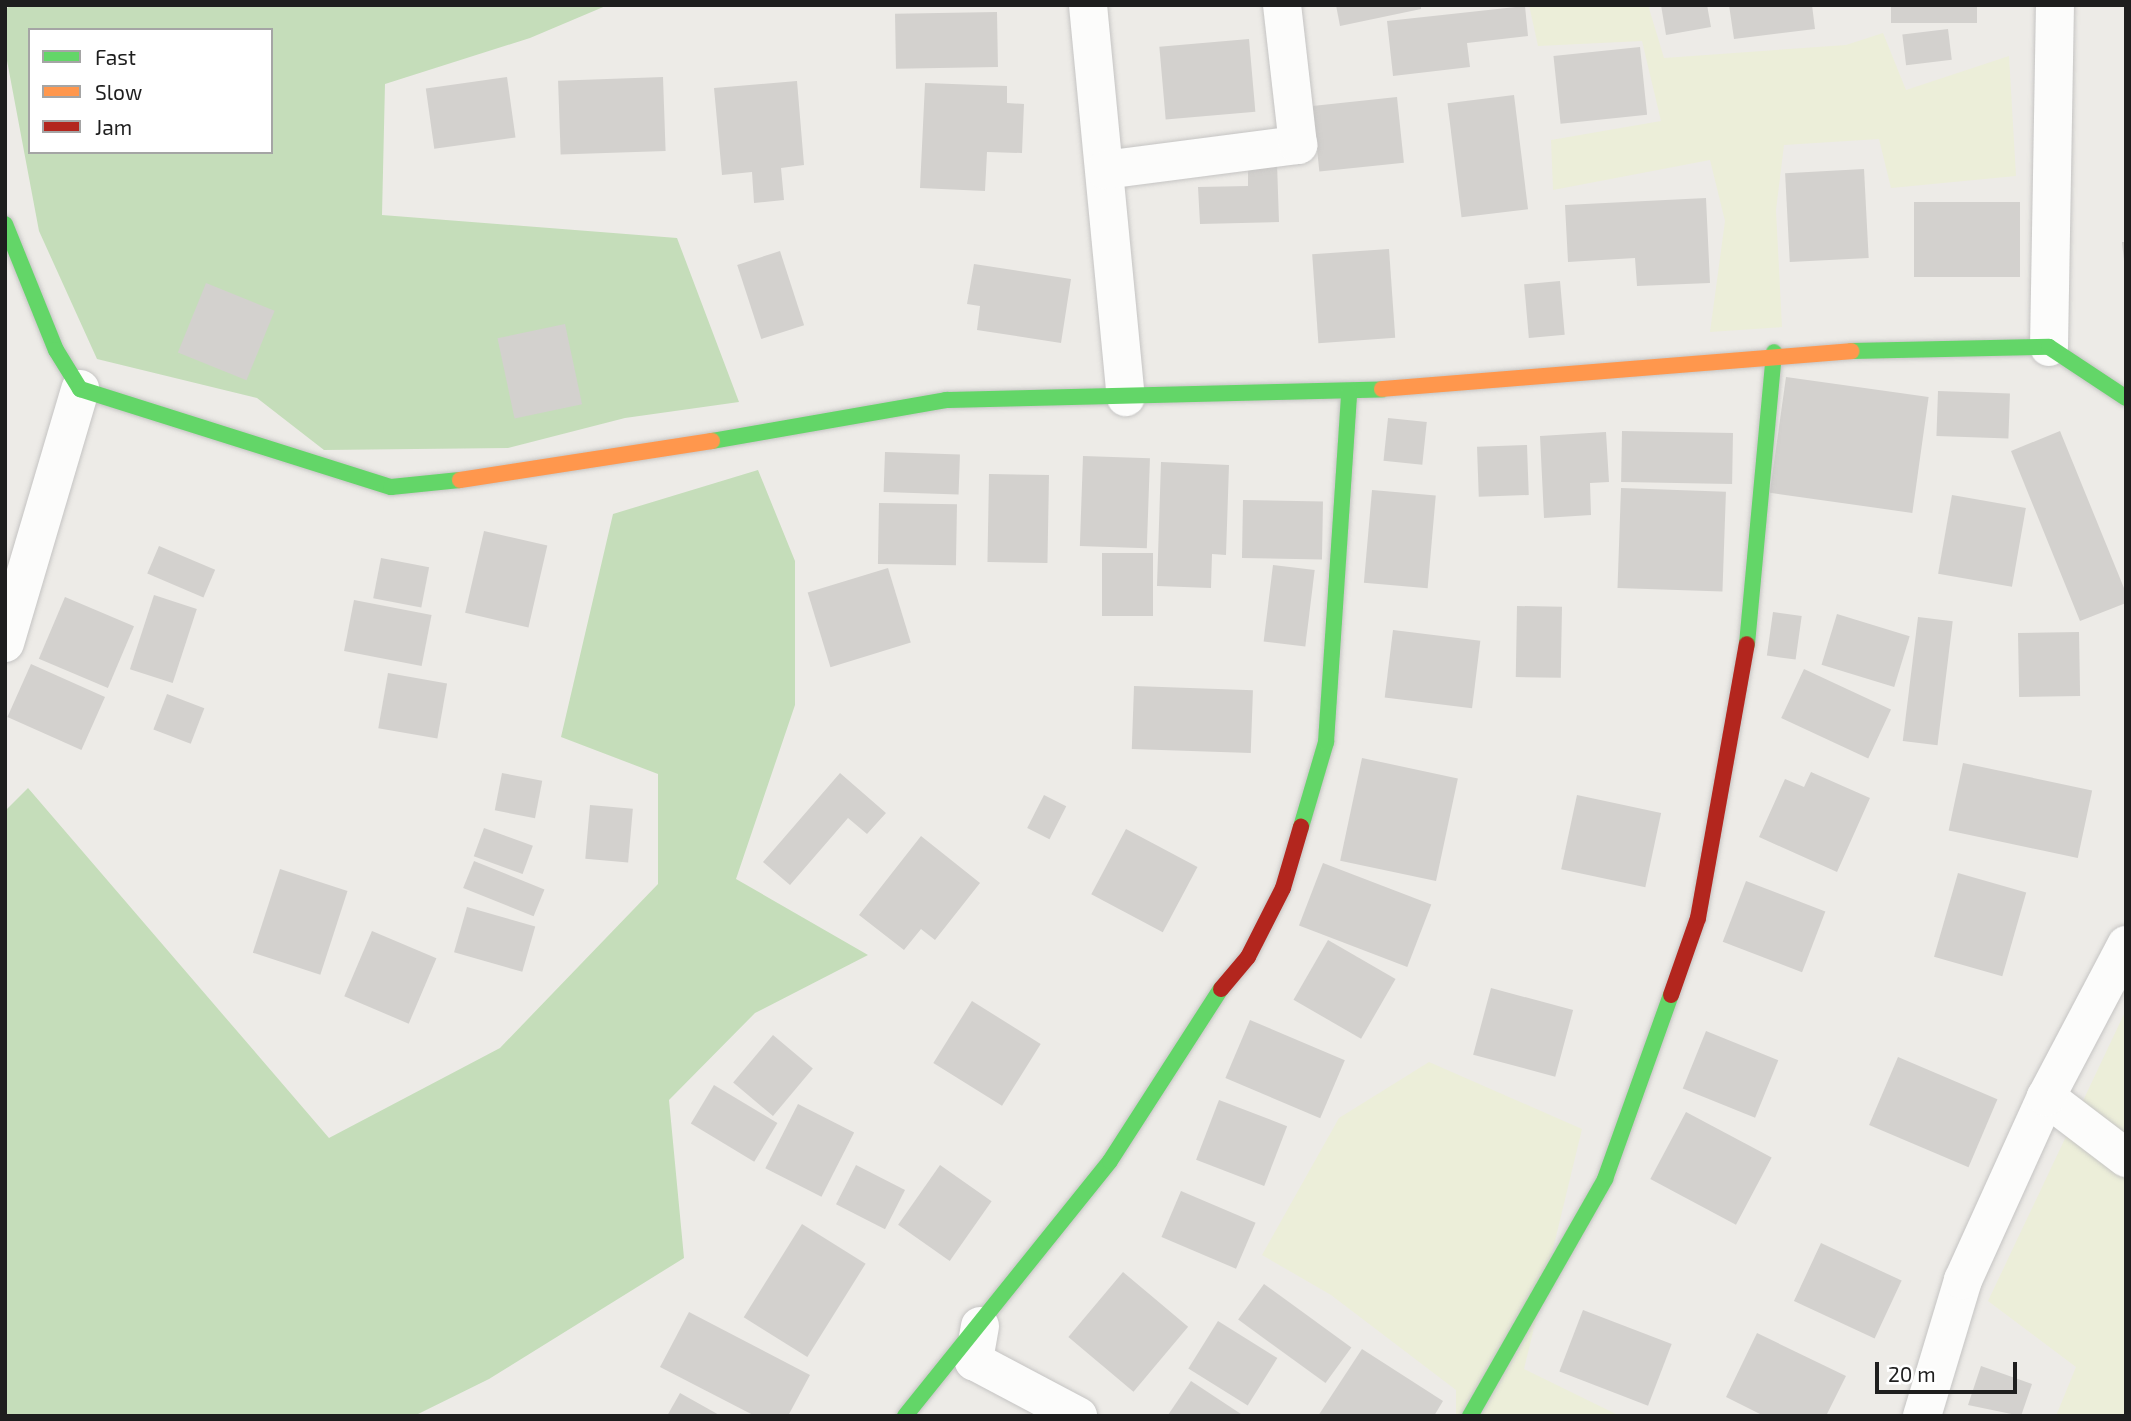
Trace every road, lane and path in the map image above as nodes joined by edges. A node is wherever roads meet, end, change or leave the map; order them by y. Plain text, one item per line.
1 (1088, 5) edge
2 (1282, 5) edge
3 (2055, 5) edge
4 (1105, 170) junction
5 (5, 224) edge
6 (2049, 346) junction
7 (1774, 352) junction
8 (80, 389) junction
9 (1349, 392) junction
10 (1126, 397) junction
11 (2126, 398) edge
12 (5, 643) edge
13 (2126, 944) edge
14 (2046, 1097) junction
15 (2126, 1158) edge
16 (980, 1326) junction
17 (905, 1416) edge
18 (1078, 1416) edge
19 (1470, 1416) edge
20 (1922, 1416) edge

1 - 4 street
2 - 4 street
3 - 6 street
4 - 10 street
5 - 8 street
6 - 7 street
6 - 11 street
7 - 9 street
7 - 19 street
8 - 10 street
8 - 12 street
9 - 10 street
9 - 16 street
13 - 14 street
14 - 15 street
14 - 20 street
16 - 17 street
16 - 18 street

